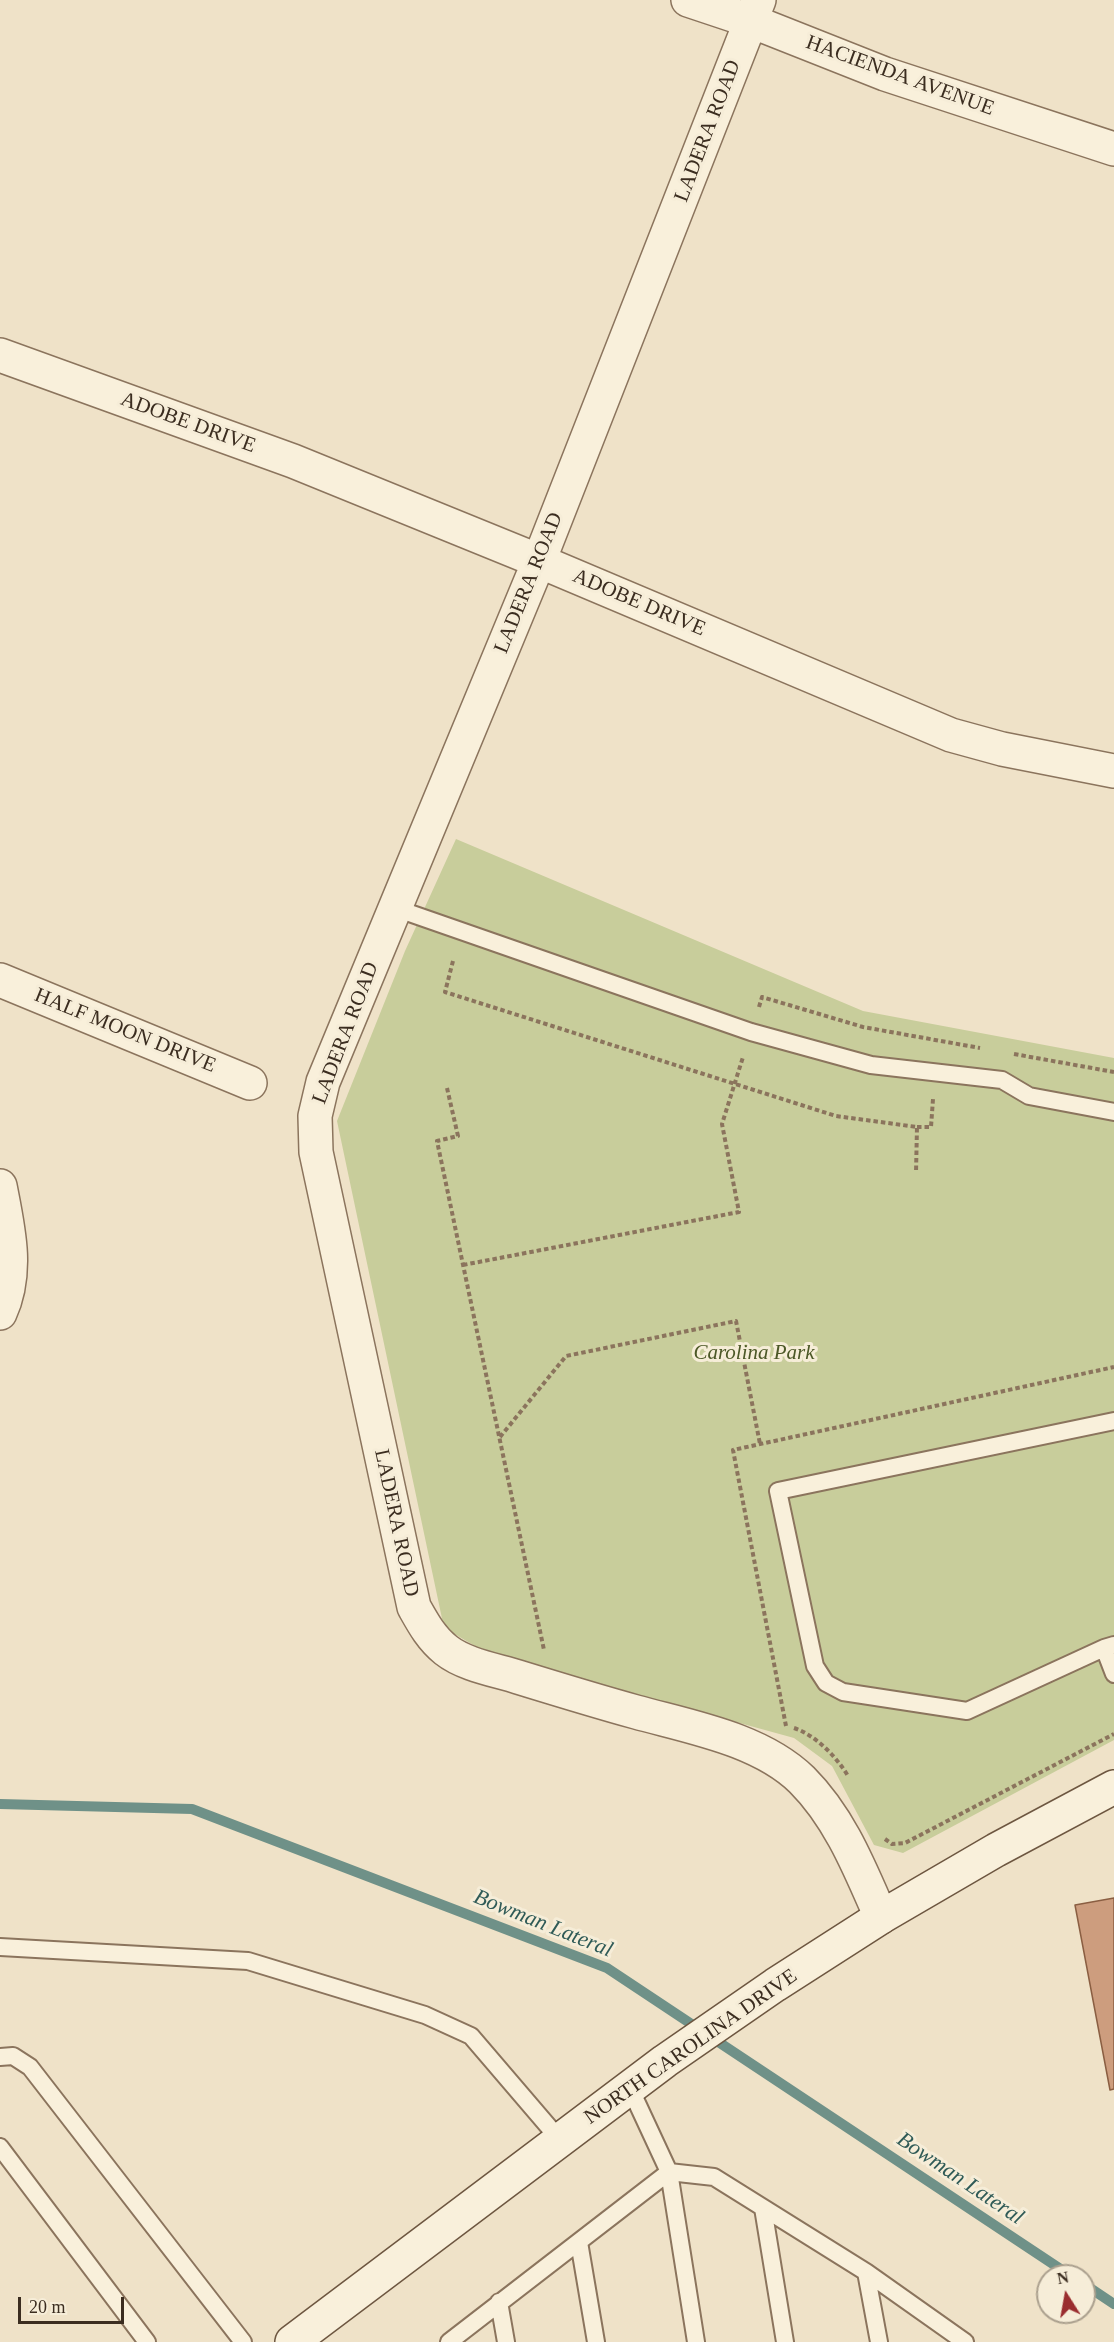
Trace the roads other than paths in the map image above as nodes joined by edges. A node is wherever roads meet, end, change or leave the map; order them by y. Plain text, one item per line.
1 (688, 0) edge
2 (755, 11) edge
3 (1114, 149) edge
4 (0, 356) edge
5 (539, 561) junction
6 (1114, 771) edge
7 (395, 909) junction
8 (0, 980) edge
9 (250, 1083) dead end
10 (1114, 1112) edge
11 (0, 1186) edge
12 (0, 1312) edge
13 (1114, 1421) edge
14 (1109, 1646) edge
15 (1114, 1674) edge
16 (1114, 1787) edge
17 (880, 1917) junction
18 (0, 1947) edge
19 (0, 2057) edge
20 (630, 2088) junction
21 (560, 2140) junction
22 (0, 2147) edge
23 (669, 2172) junction
24 (763, 2208) junction
25 (579, 2242) junction
26 (866, 2272) junction
27 (499, 2302) junction
28 (147, 2342) edge
29 (243, 2342) edge
30 (292, 2342) edge
31 (449, 2342) edge
32 (506, 2342) edge
33 (596, 2342) edge
34 (696, 2342) edge
35 (784, 2342) edge
36 (879, 2342) edge
37 (965, 2342) edge

1 - 2 street, HACIENDA AVENUE
2 - 3 street, HACIENDA AVENUE
2 - 5 street, LADERA ROAD
4 - 5 street, ADOBE DRIVE
5 - 6 street, ADOBE DRIVE
5 - 7 street, LADERA ROAD
7 - 10 lane
7 - 17 street, LADERA ROAD
8 - 9 street, HALF MOON DRIVE
11 - 12 street
13 - 14 lane
14 - 15 lane
16 - 17 street, NORTH CAROLINA DRIVE
17 - 20 street, NORTH CAROLINA DRIVE
18 - 21 lane
19 - 29 lane
20 - 21 street, NORTH CAROLINA DRIVE
20 - 23 lane
21 - 30 street, NORTH CAROLINA DRIVE
22 - 28 lane
23 - 24 lane
23 - 25 lane
23 - 34 lane
24 - 26 lane
24 - 35 lane
25 - 27 lane
25 - 33 lane
26 - 36 lane
26 - 37 lane
27 - 31 lane
27 - 32 lane

